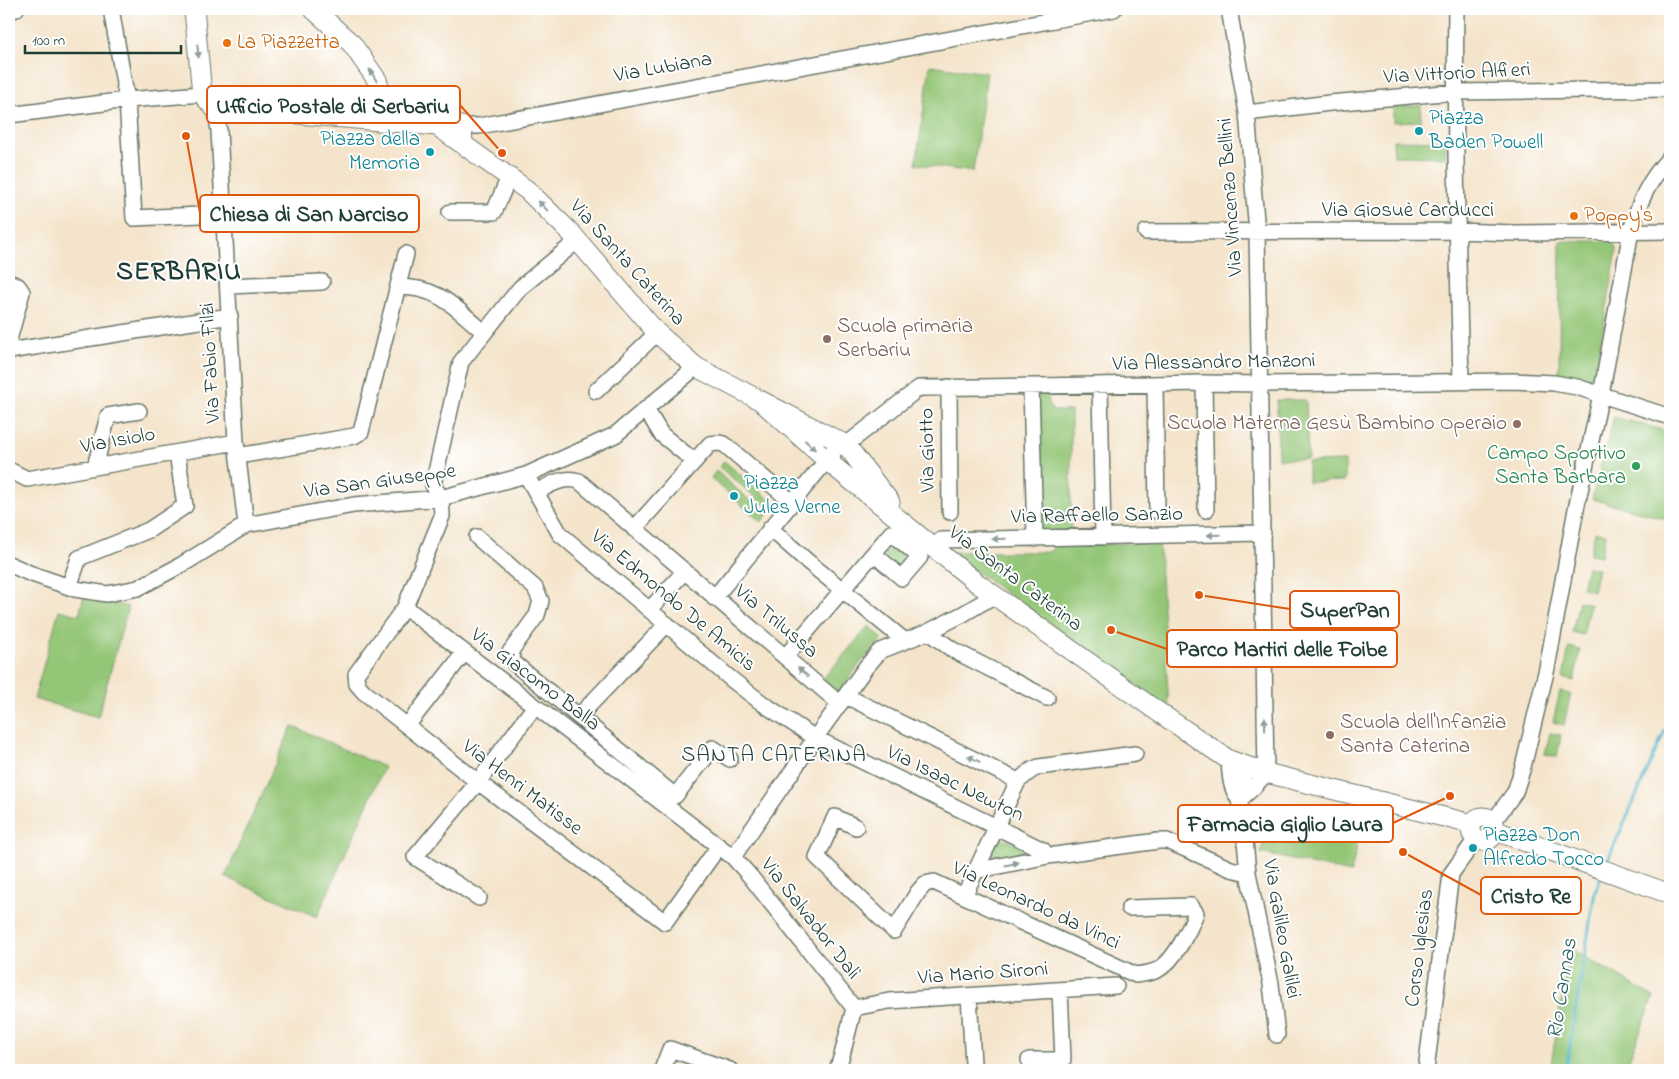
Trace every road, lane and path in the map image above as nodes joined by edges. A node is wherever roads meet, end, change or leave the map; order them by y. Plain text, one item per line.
1 (16, 9) edge
2 (111, 9) edge
3 (194, 9) edge
4 (313, 9) edge
5 (1114, 9) edge
6 (1229, 9) edge
7 (1456, 9) edge
8 (9, 12) edge
9 (1670, 89) edge
10 (1455, 92) junction
11 (202, 94) junction
12 (128, 100) junction
13 (216, 110) junction
14 (1247, 113) junction
15 (9, 116) edge
16 (389, 121) junction
17 (437, 126) junction
18 (462, 126) junction
19 (463, 145) junction
20 (1670, 157) edge
21 (510, 177) junction
22 (450, 212) dead end
23 (223, 214) junction
24 (1457, 231) junction
25 (1630, 231) junction
26 (1670, 231) edge
27 (1146, 232) dead end
28 (1257, 232) junction
29 (577, 241) junction
30 (406, 254) dead end
31 (9, 282) edge
32 (322, 282) dead end
33 (228, 286) junction
34 (398, 287) junction
35 (230, 316) junction
36 (484, 332) junction
37 (657, 333) junction
38 (9, 340) edge
39 (9, 351) edge
40 (696, 367) junction
41 (1461, 382) junction
42 (1204, 383) junction
43 (1259, 384) junction
44 (1154, 385) junction
45 (1031, 386) junction
46 (1100, 386) junction
47 (949, 387) junction
48 (596, 391) dead end
49 (1601, 395) junction
50 (763, 403) junction
51 (646, 409) junction
52 (139, 410) dead end
53 (1670, 417) edge
54 (846, 446) junction
55 (237, 449) junction
56 (177, 453) junction
57 (694, 461) junction
58 (827, 465) junction
59 (95, 467) junction
60 (9, 470) edge
61 (526, 475) junction
62 (536, 492) junction
63 (442, 498) junction
64 (792, 502) junction
65 (1206, 510) dead end
66 (1157, 511) dead end
67 (950, 512) dead end
68 (246, 525) junction
69 (770, 528) junction
70 (634, 529) junction
71 (913, 530) junction
72 (1263, 534) junction
73 (477, 537) dead end
74 (1104, 537) junction
75 (1034, 538) junction
76 (934, 546) junction
77 (874, 554) dead end
78 (9, 564) edge
79 (684, 572) junction
80 (69, 586) junction
81 (843, 591) junction
82 (995, 595) junction
83 (714, 598) junction
84 (405, 607) junction
85 (650, 609) junction
86 (667, 624) junction
87 (928, 632) junction
88 (905, 641) junction
89 (464, 653) junction
90 (785, 657) junction
91 (1046, 698) dead end
92 (843, 700) junction
93 (534, 706) junction
94 (579, 716) junction
95 (407, 726) junction
96 (815, 738) junction
97 (1135, 754) dead end
98 (730, 759) dead end
99 (1229, 760) junction
100 (1246, 767) junction
101 (1266, 773) junction
102 (1018, 781) junction
103 (478, 782) junction
104 (1239, 800) junction
105 (856, 826) dead end
106 (1495, 826) junction
107 (995, 827) junction
108 (1474, 832) junction
109 (719, 846) junction
110 (1048, 856) junction
111 (733, 857) junction
112 (975, 872) junction
113 (1248, 873) junction
114 (1670, 894) edge
115 (964, 896) junction
116 (479, 898) dead end
117 (1129, 908) dead end
118 (1116, 986) dead end
119 (1060, 990) junction
120 (969, 996) junction
121 (854, 1008) junction
122 (1277, 1035) dead end
123 (1029, 1060) dead end
124 (973, 1063) dead end
125 (662, 1070) edge
126 (730, 1070) edge
127 (837, 1070) edge
128 (1426, 1070) edge

1 - 8 street
2 - 12 street
3 -> 11 main road
16 -> 4 main road
5 - 18 street, Via Lubiana
6 - 14 street, Via Vincenzo Bellini
7 - 10 street
9 - 10 street, Via Vittorio Alfieri
10 - 14 street, Via Vittorio Alfieri
10 - 24 street
11 - 12 street
11 - 13 main road
12 - 15 street
12 - 23 street
13 - 16 main road, Via Lubiana
13 - 23 street, Via Fabio Filzi
14 - 28 street, Via Vincenzo Bellini
16 - 17 main road, Via Lubiana
17 - 18 main road, Via Lubiana
17 - 19 main road, Via Santa Caterina
18 - 19 main road
19 - 21 main road, Via Santa Caterina
20 - 25 street
21 - 22 street
29 -> 21 main road, Via Santa Caterina
23 - 33 street, Via Fabio Filzi
24 - 25 street, Via Giosuè Carducci
24 - 28 street, Via Giosuè Carducci
24 - 41 street
25 - 26 street, Via Giosuè Carducci
25 - 49 street
27 - 28 street, Via Giosuè Carducci
28 - 43 street, Via Vincenzo Bellini
29 - 36 street
29 - 37 main road, Via Santa Caterina
30 - 34 street
31 - 38 street
32 - 33 street
33 - 35 street, Via Fabio Filzi
34 - 36 street
34 - 55 street, Via Isiolo
35 - 39 street
35 - 55 street, Via Fabio Filzi
36 - 63 street
37 - 40 main road, Via Santa Caterina
37 - 48 street
40 - 50 main road, Via Santa Caterina
40 - 51 street, Via San Giuseppe
41 - 43 street, Via Alessandro Manzoni
41 - 49 street, Via Alessandro Manzoni
42 - 43 street, Via Alessandro Manzoni
42 - 44 street, Via Alessandro Manzoni
42 - 65 street
43 - 72 street, Via Vincenzo Bellini
44 - 46 street, Via Alessandro Manzoni
44 - 66 street
45 - 46 street, Via Alessandro Manzoni
45 - 47 street, Via Alessandro Manzoni
45 - 75 street
46 - 74 street
47 - 54 street, Via Alessandro Manzoni
47 - 67 street, Via Giotto
49 - 53 street, Via Alessandro Manzoni
49 - 106 street
50 - 54 main road, Via Santa Caterina
50 -> 58 main road, Via Santa Caterina
51 - 57 street
51 - 61 street, Via San Giuseppe
52 - 59 street
54 - 58 street
54 - 71 main road, Via Santa Caterina
55 - 56 street, Via Isiolo
55 - 68 street, Via Fabio Filzi
56 - 59 street, Via Isiolo
56 - 80 street
57 - 64 street
57 - 70 street
58 - 64 street
58 - 71 main road, Via Santa Caterina
59 - 60 street, Via Isiolo
61 - 62 street, Via Edmondo De Amicis
61 - 63 street, Via San Giuseppe
62 - 70 street, Via Trilussa
62 - 85 street, Via Edmondo De Amicis
63 - 68 street, Via San Giuseppe
63 - 84 street
64 - 69 street
68 - 80 street
69 - 81 street
69 - 83 street
70 - 79 street, Via Trilussa
71 - 76 main road, Via Santa Caterina
72 -> 74 street, Via Raffaello Sanzio
101 -> 72 street, Via Vincenzo Bellini
73 - 94 street
74 - 75 street, Via Raffaello Sanzio
75 -> 76 street, Via Raffaello Sanzio
76 - 82 main road, Via Santa Caterina
77 - 81 street
78 - 80 street
79 - 83 street, Via Trilussa
79 - 85 street
81 - 88 street
81 - 90 street
82 - 87 street
82 - 99 main road, Via Santa Caterina
83 - 90 street, Via Trilussa
84 - 89 street, Via Giacomo Balla
84 - 95 street, Via Henri Matisse
85 - 86 street, Via Edmondo De Amicis
86 - 94 street
86 - 96 street, Via Edmondo De Amicis
87 - 88 street
87 - 91 street
88 - 92 street
89 - 93 street, Via Giacomo Balla
89 - 95 street
92 -> 90 street, Via Trilussa
92 - 96 street
102 -> 92 street, Via Trilussa
93 - 103 street
93 - 109 street, Via Giacomo Balla
94 - 98 street
95 - 103 street, Via Henri Matisse
96 - 107 street, Via Isaac Newton
96 - 111 street
97 - 102 street
99 - 100 main road, Via Santa Caterina
99 - 104 street, Via Galileo Galilei
100 - 101 main road, Via Santa Caterina
100 - 104 street, Via Galileo Galilei
101 - 104 street
101 - 108 main road, Via Santa Caterina
102 - 107 street
103 - 109 street, Via Henri Matisse
103 - 116 street
104 - 113 street, Via Galileo Galilei
105 - 115 street, Via Leonardo da Vinci
106 - 108 main road
106 - 114 main road
107 - 110 street, Via Isaac Newton
107 - 112 street
108 - 128 street, Corso Iglesias
109 - 111 street, Via Giacomo Balla
112 -> 110 street
110 - 113 street
111 - 121 street, Via Salvador Dalì
112 - 115 street
113 - 122 street, Via Galileo Galilei
115 - 117 street, Via Leonardo da Vinci
118 - 119 street, Via Mario Sironi
119 - 120 street, Via Mario Sironi
119 - 123 street
120 - 121 street, Via Mario Sironi
120 - 124 street
121 - 127 street
125 - 126 street

